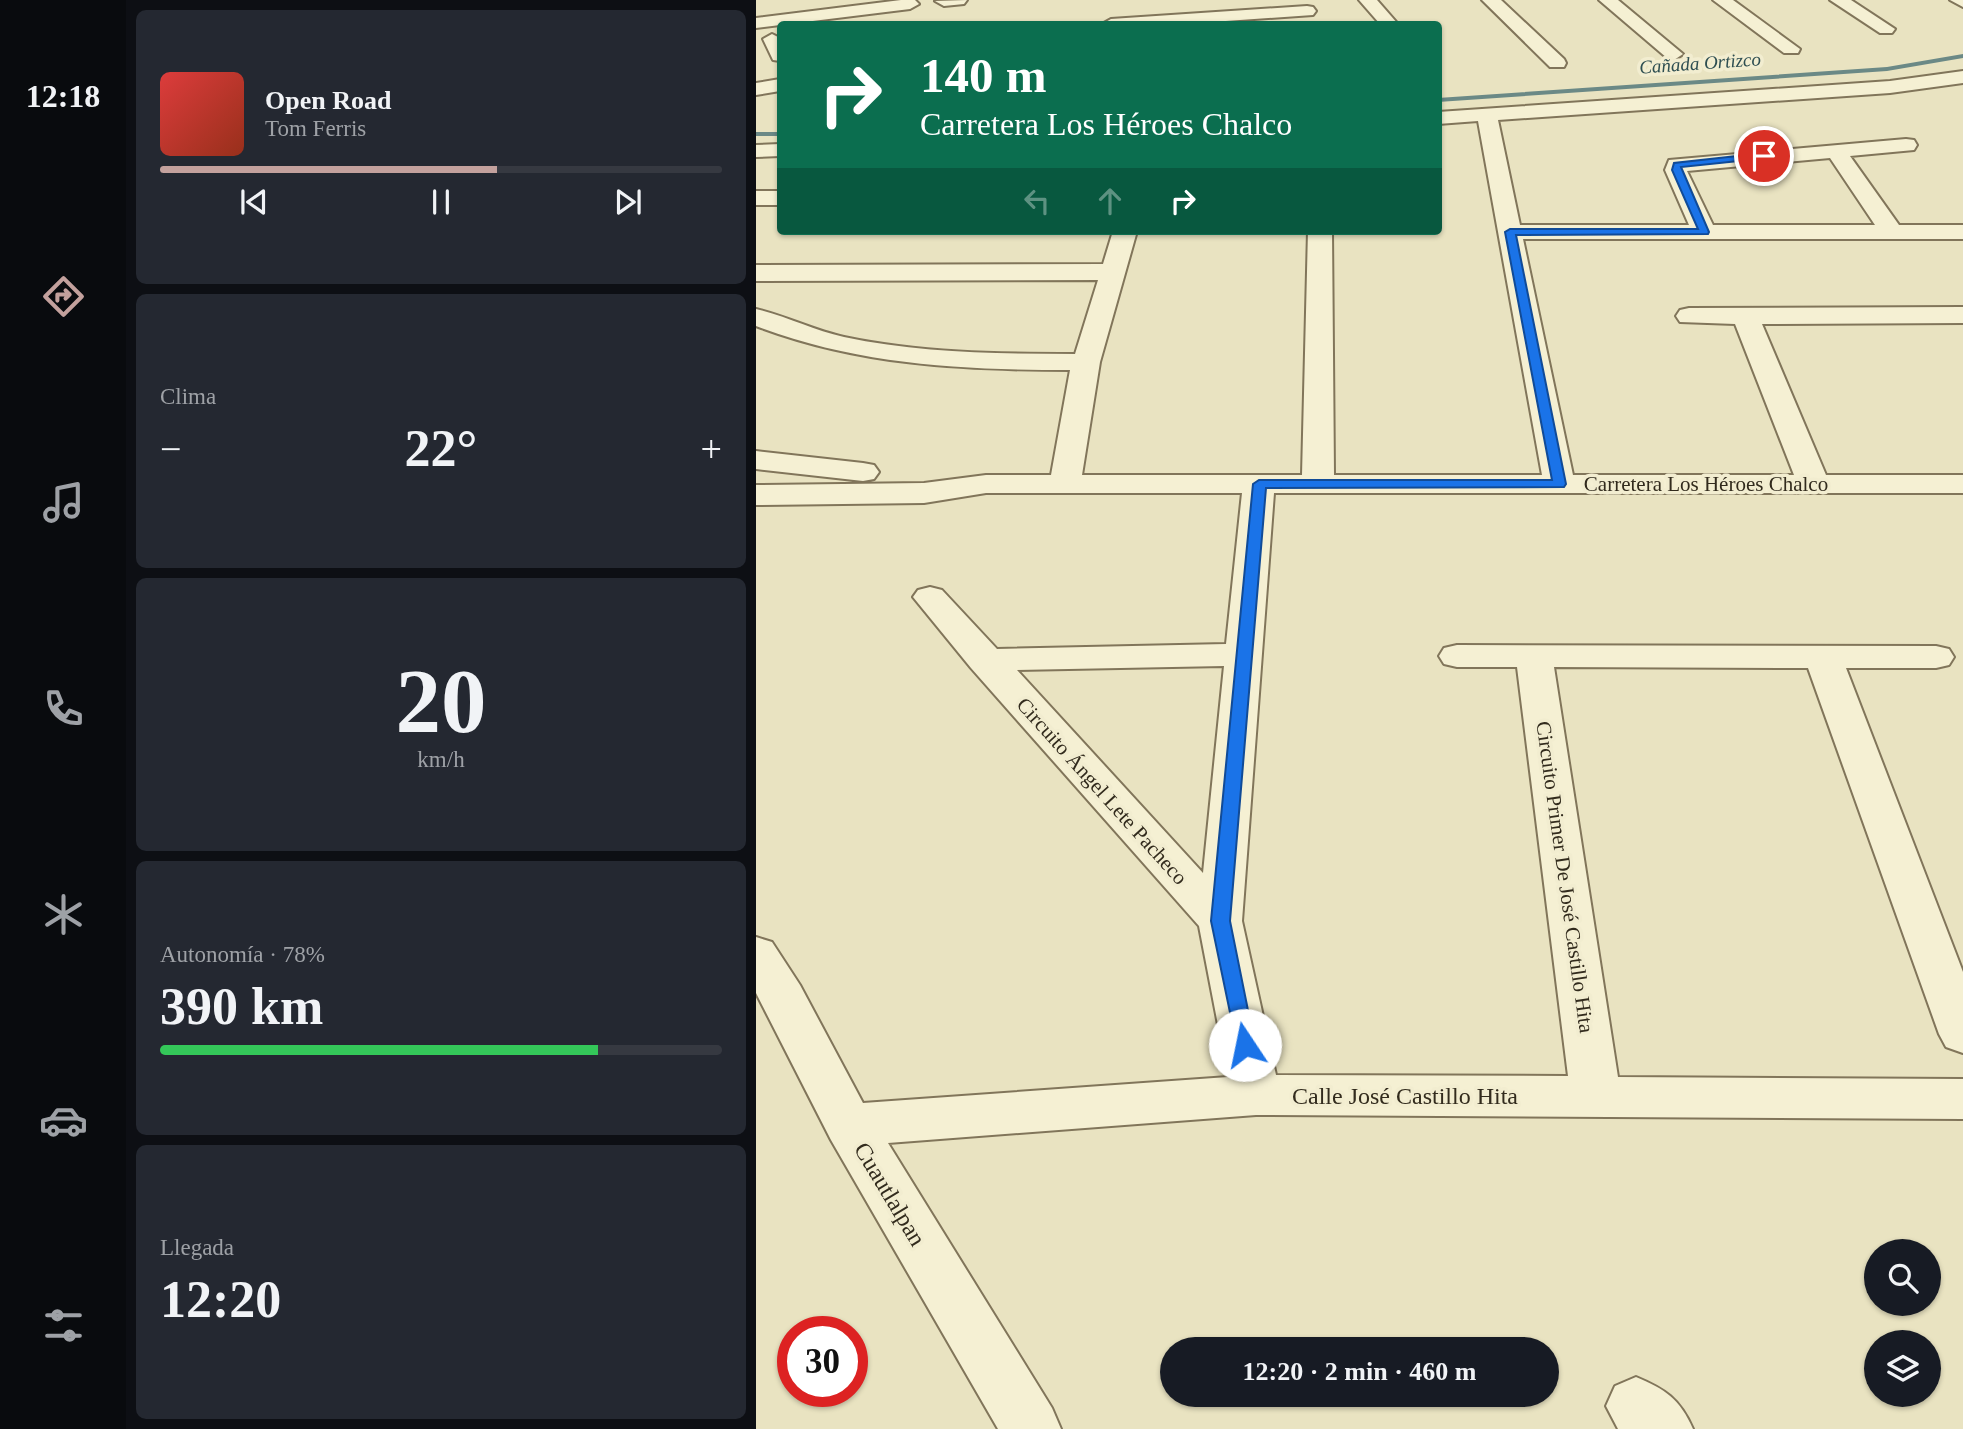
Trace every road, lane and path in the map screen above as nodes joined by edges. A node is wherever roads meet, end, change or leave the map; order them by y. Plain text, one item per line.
1 (958, 0) edge
2 (1368, 0) edge
3 (1491, 0) edge
4 (1608, 0) edge
5 (1722, 0) edge
6 (1839, 0) edge
7 (944, 1) edge
8 (910, 4) dead end
9 (1308, 12) edge
10 (1160, 21) edge
11 (1386, 21) edge
12 (756, 23) edge
13 (1886, 29) dead end
14 (1791, 49) dead end
15 (1674, 54) dead end
16 (1557, 63) dead end
17 (1963, 78) edge
18 (777, 86) edge
19 (756, 89) edge
20 (1487, 116) junction
21 (1442, 118) edge
22 (1906, 145) dead end
23 (777, 150) edge
24 (1835, 150) junction
25 (756, 151) edge
26 (756, 198) edge
27 (777, 198) edge
28 (1510, 232) junction
29 (1704, 232) junction
30 (1892, 232) junction
31 (1963, 232) edge
32 (1124, 235) edge
33 (1320, 235) edge
34 (1113, 272) junction
35 (756, 273) edge
36 (1689, 316) dead end
37 (1745, 316) junction
38 (756, 317) edge
39 (1960, 319) edge
40 (1086, 362) junction
41 (756, 460) edge
42 (986, 484) junction
43 (1065, 484) junction
44 (1259, 484) junction
45 (1318, 484) junction
46 (1559, 484) junction
47 (1814, 484) junction
48 (1963, 484) edge
49 (756, 495) edge
50 (930, 597) dead end
51 (1244, 655) junction
52 (1457, 656) dead end
53 (1534, 656) junction
54 (1824, 657) junction
55 (1936, 657) dead end
56 (984, 660) junction
57 (1220, 921) junction
58 (756, 954) edge
59 (1963, 1034) edge
60 (1256, 1095) junction
61 (1596, 1097) junction
62 (1963, 1099) edge
63 (849, 1125) junction
64 (1031, 1429) edge

1 - 7 street
2 - 11 street
3 - 16 street
4 - 15 street
5 - 14 street
6 - 13 street
8 - 12 street
9 - 10 street
17 - 20 street
18 - 19 street
20 - 21 street
20 - 28 street
22 - 24 street
23 - 25 street
24 - 29 street
24 - 30 street
26 - 27 street
28 - 29 street
28 - 46 street
29 - 30 street
30 - 31 street
32 - 34 street
33 - 45 street
34 - 35 street
34 - 40 street
36 - 37 street
37 - 39 street
37 - 47 street
38 - 40 street
40 - 43 street
41 - 42 street, Carretera Los Héroes Chalco
42 - 43 street, Carretera Los Héroes Chalco
42 - 49 street, Carretera Los Héroes Chalco
43 - 44 street, Carretera Los Héroes Chalco
44 - 45 street, Carretera Los Héroes Chalco
44 - 51 street
45 - 46 street, Carretera Los Héroes Chalco
46 - 47 street, Carretera Los Héroes Chalco
47 - 48 street, Carretera Los Héroes Chalco
50 - 56 street, Circuito Ángel Lete Pacheco
51 - 56 street
51 - 57 street
52 - 53 street
53 - 54 street
53 - 61 street, Circuito Primer De José Castillo Hita
54 - 55 street
54 - 59 street
56 - 57 street, Circuito Ángel Lete Pacheco
57 - 60 street
58 - 63 street, Cuautlalpan
60 - 61 street, Calle José Castillo Hita
60 - 63 street, Calle José Castillo Hita
61 - 62 street, Calle José Castillo Hita
63 - 64 street, Cuautlalpan

